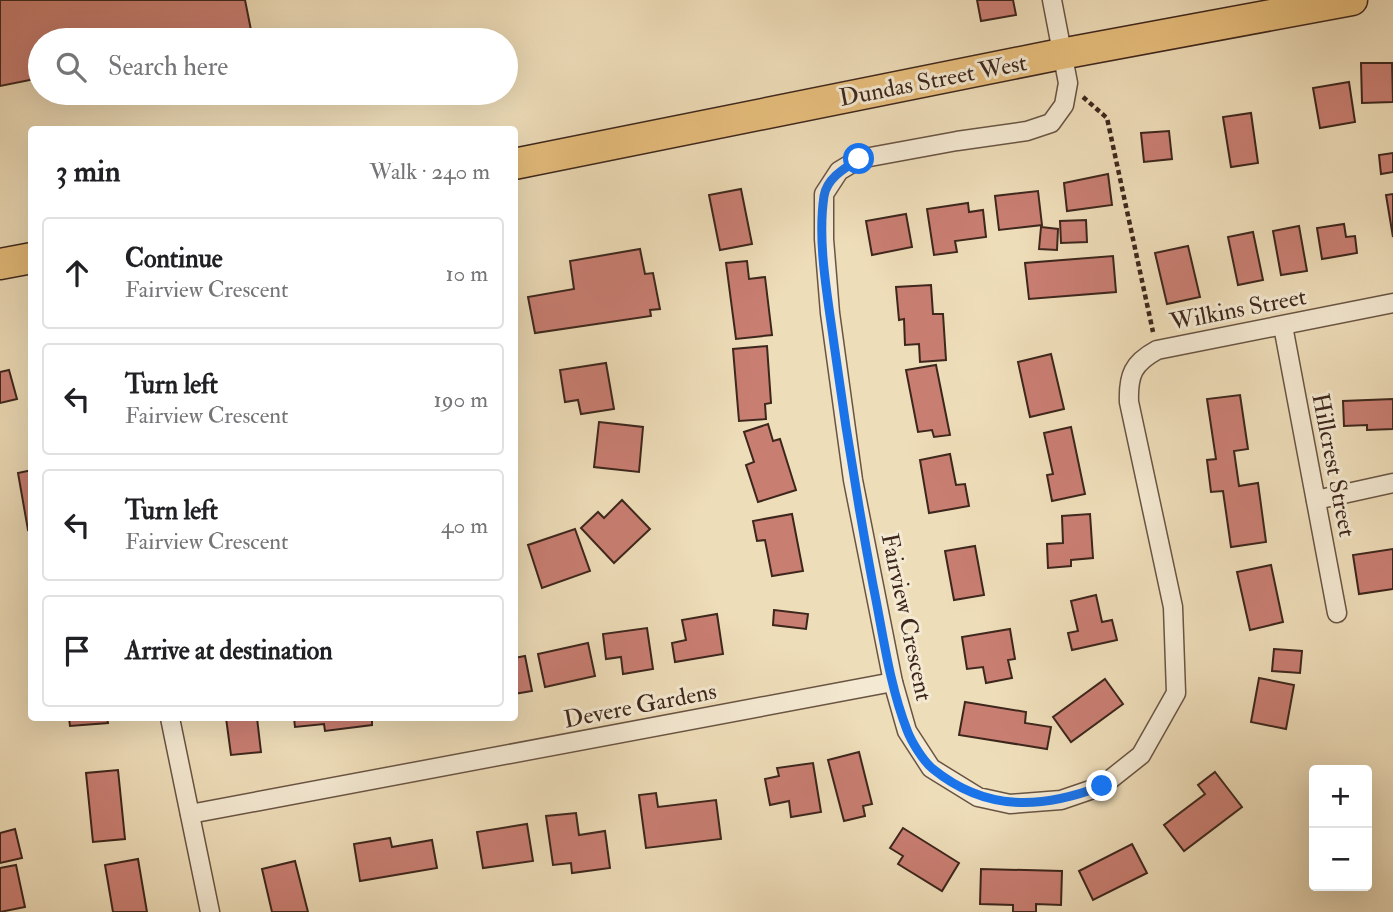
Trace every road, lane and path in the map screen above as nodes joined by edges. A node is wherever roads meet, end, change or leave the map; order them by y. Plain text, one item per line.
1 (1052, 0) edge
2 (1352, 0) edge
3 (1061, 54) junction
4 (1069, 83) junction
5 (518, 163) edge
6 (28, 259) edge
7 (0, 264) edge
8 (1393, 303) edge
9 (1283, 326) junction
10 (1157, 350) junction
11 (1129, 401) joint
12 (1393, 483) edge
13 (1316, 500) junction
14 (1337, 613) dead end
15 (892, 682) junction
16 (171, 721) edge
17 (190, 814) junction
18 (210, 912) edge

1 - 3 street
2 - 3 main road, Dundas Street West
3 - 4 street
3 - 5 main road, Dundas Street West
4 - 10 path
4 - 15 street, Fairview Crescent
6 - 7 main road
8 - 9 street, Wilkins Street
9 - 10 street, Wilkins Street
9 - 13 street, Hillcrest Street
10 - 11 street, Wilkins Street
11 - 15 street, Fairview Crescent
12 - 13 street
13 - 14 street, Hillcrest Street
15 - 17 street, Devere Gardens
16 - 17 street
17 - 18 street

